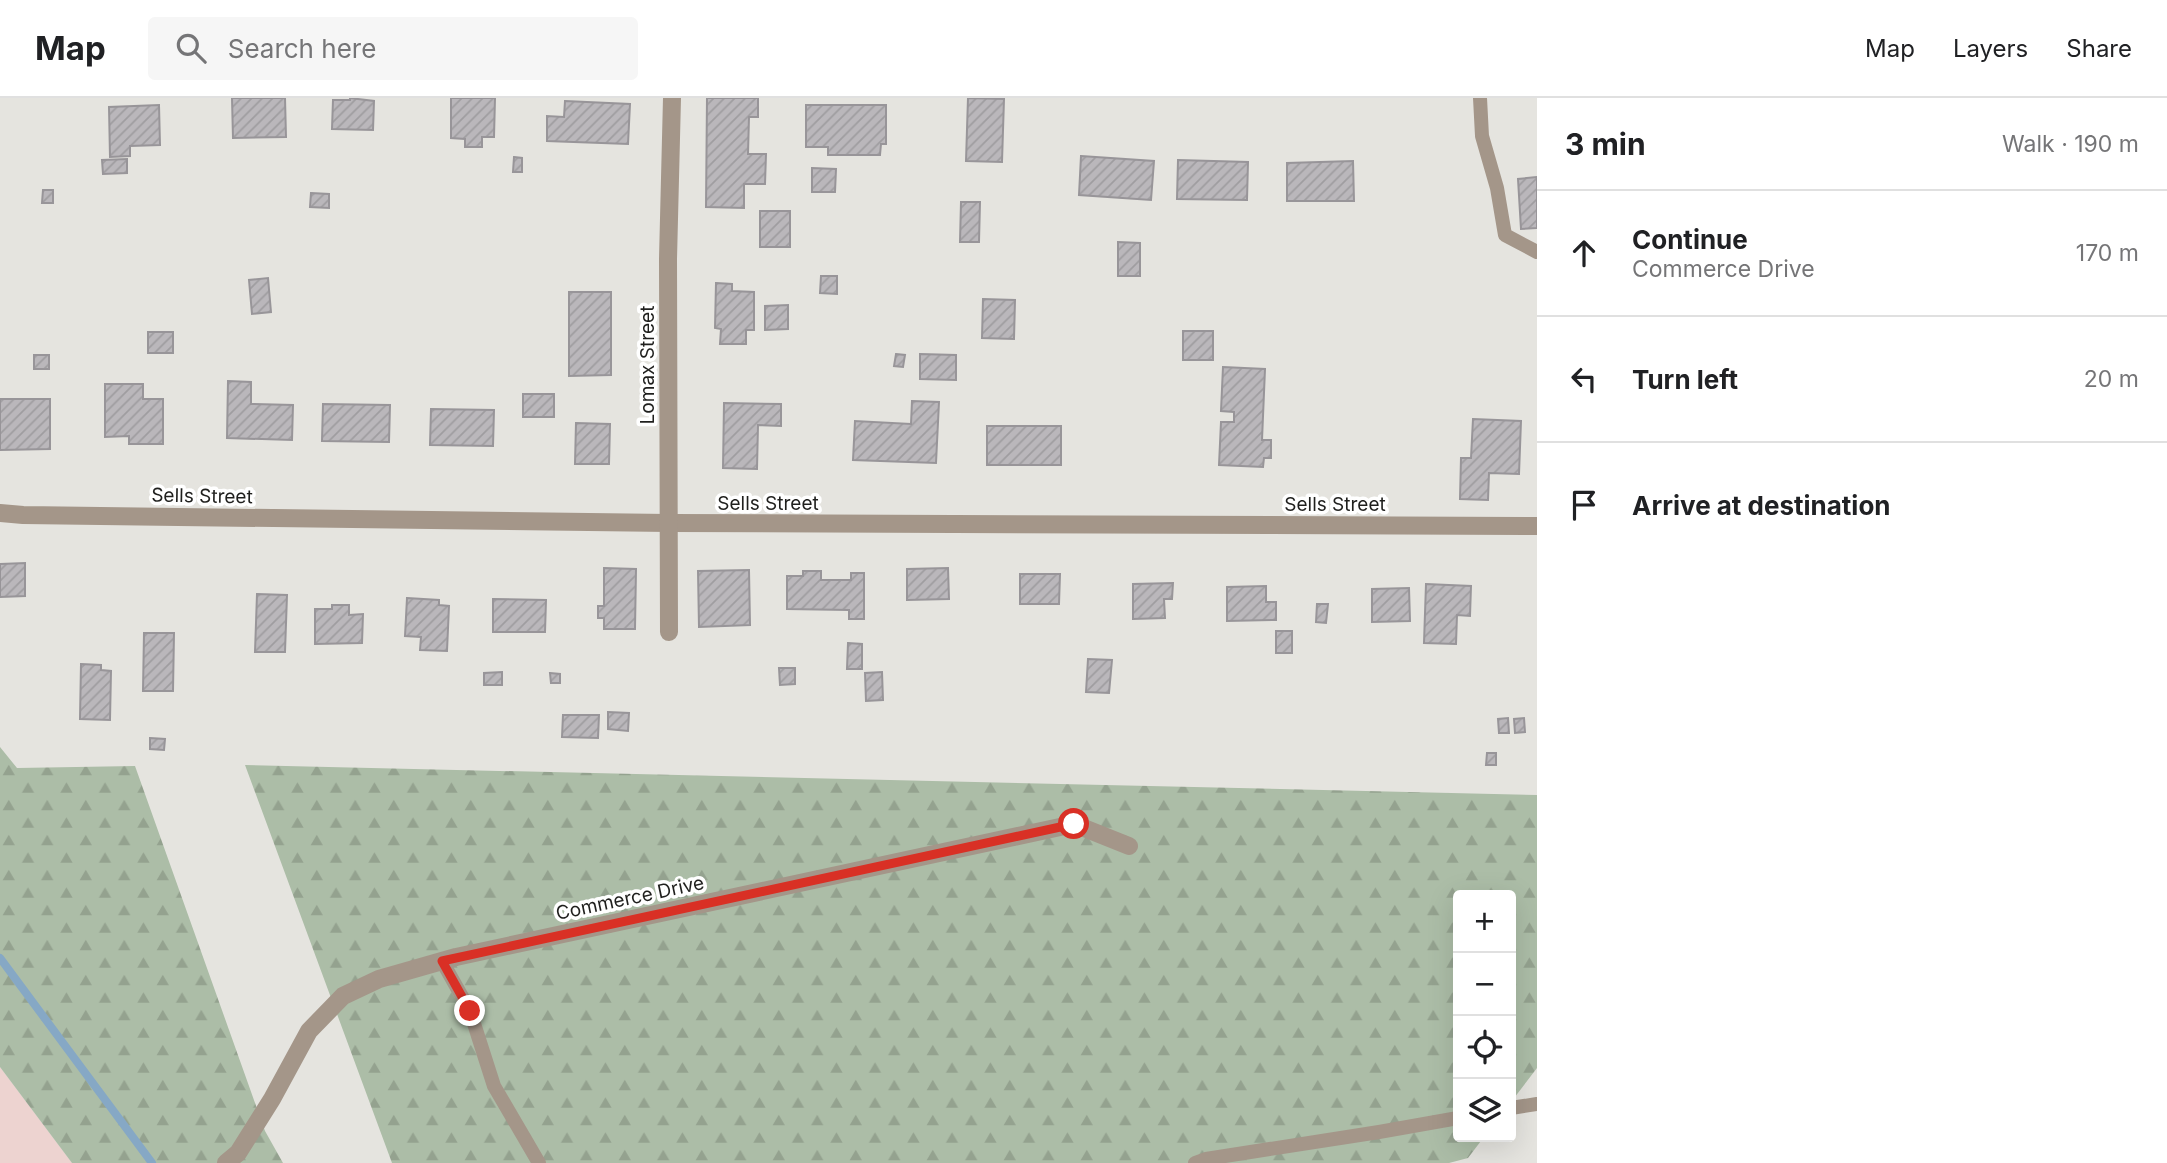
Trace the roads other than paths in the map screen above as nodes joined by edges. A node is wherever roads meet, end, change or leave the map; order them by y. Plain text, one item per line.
1 (672, 98) edge
2 (1480, 98) edge
3 (1537, 252) edge
4 (0, 513) edge
5 (669, 523) junction
6 (1537, 526) edge
7 (669, 632) dead end
8 (1129, 846) dead end
9 (442, 961) junction
10 (1537, 1104) edge
11 (1516, 1107) edge
12 (1453, 1119) edge
13 (226, 1163) edge
14 (539, 1163) edge
15 (1195, 1163) edge

1 - 5 street, Lomax Street
2 - 3 lane
4 - 5 street, Sells Street
5 - 6 street, Sells Street
5 - 7 street, Lomax Street
8 - 9 street, Commerce Drive
9 - 13 street, Commerce Drive
9 - 14 lane
10 - 11 lane
12 - 15 lane

